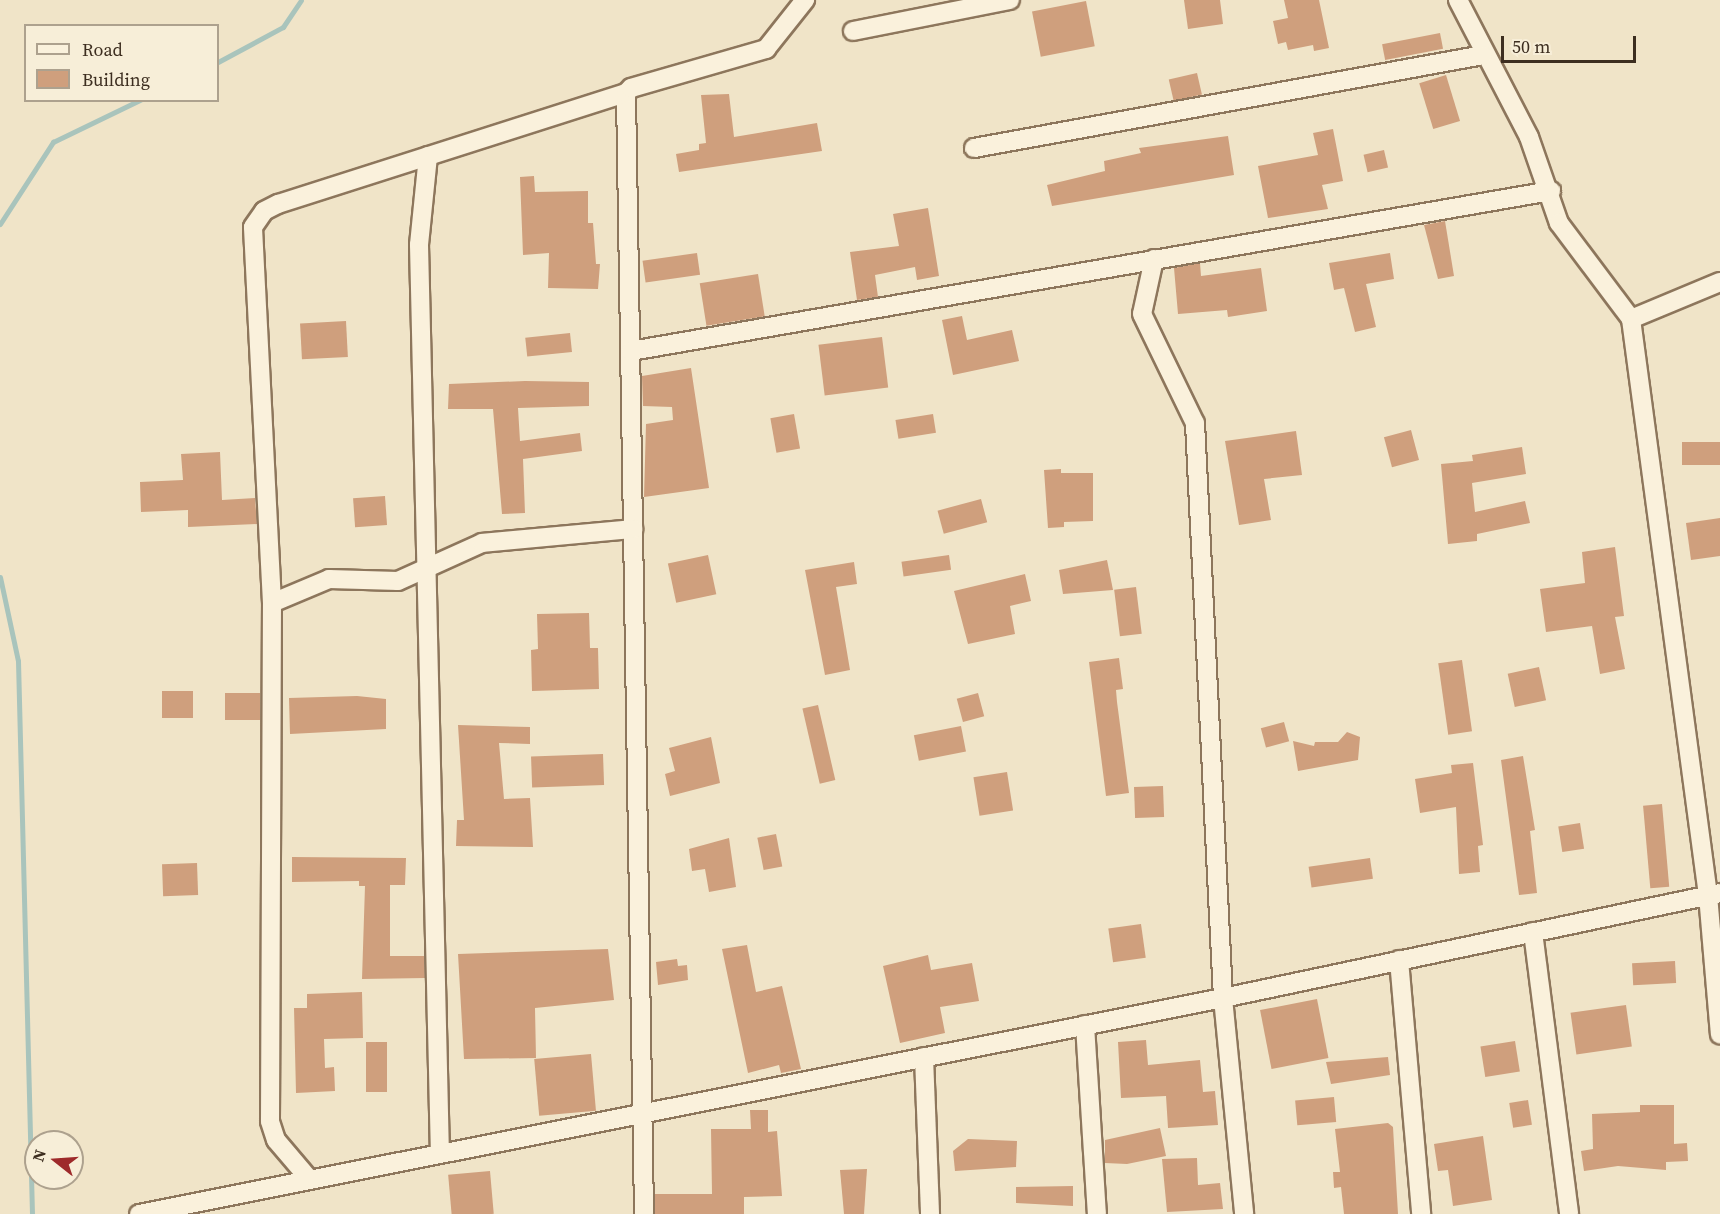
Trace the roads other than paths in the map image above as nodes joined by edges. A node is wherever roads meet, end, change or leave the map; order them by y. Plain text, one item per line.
1 (805, 0) edge
2 (1011, 0) edge
3 (1458, 0) edge
4 (853, 31) dead end
5 (1483, 55) junction
6 (626, 93) junction
7 (974, 148) dead end
8 (428, 156) junction
9 (1551, 191) junction
10 (1154, 259) junction
11 (1720, 282) edge
12 (1631, 319) junction
13 (630, 351) junction
14 (633, 529) junction
15 (429, 566) junction
16 (272, 603) junction
17 (1714, 894) edge
18 (1533, 932) junction
19 (1399, 960) junction
20 (1223, 998) junction
21 (1085, 1025) junction
22 (1720, 1034) edge
23 (924, 1057) junction
24 (642, 1113) junction
25 (441, 1154) junction
26 (310, 1180) junction
27 (139, 1214) edge
28 (644, 1214) edge
29 (930, 1214) edge
30 (1096, 1214) edge
31 (1244, 1214) edge
32 (1421, 1214) edge
33 (1569, 1214) edge

1 - 6 street
2 - 4 street
3 - 5 street
5 - 7 street
5 - 9 street
6 - 8 street
6 - 13 street
8 - 15 street
8 - 16 street
9 - 10 street
9 - 12 street
10 - 13 street
10 - 20 street
11 - 12 street
12 - 17 street
13 - 14 street
14 - 15 street
14 - 24 street
15 - 16 street
15 - 25 street
16 - 26 street
17 - 18 street
17 - 22 street
18 - 19 street
18 - 33 street
19 - 20 street
19 - 32 street
20 - 21 street
20 - 31 street
21 - 23 street
21 - 30 street
23 - 24 street
23 - 29 street
24 - 25 street
24 - 28 street
25 - 26 street
26 - 27 street

